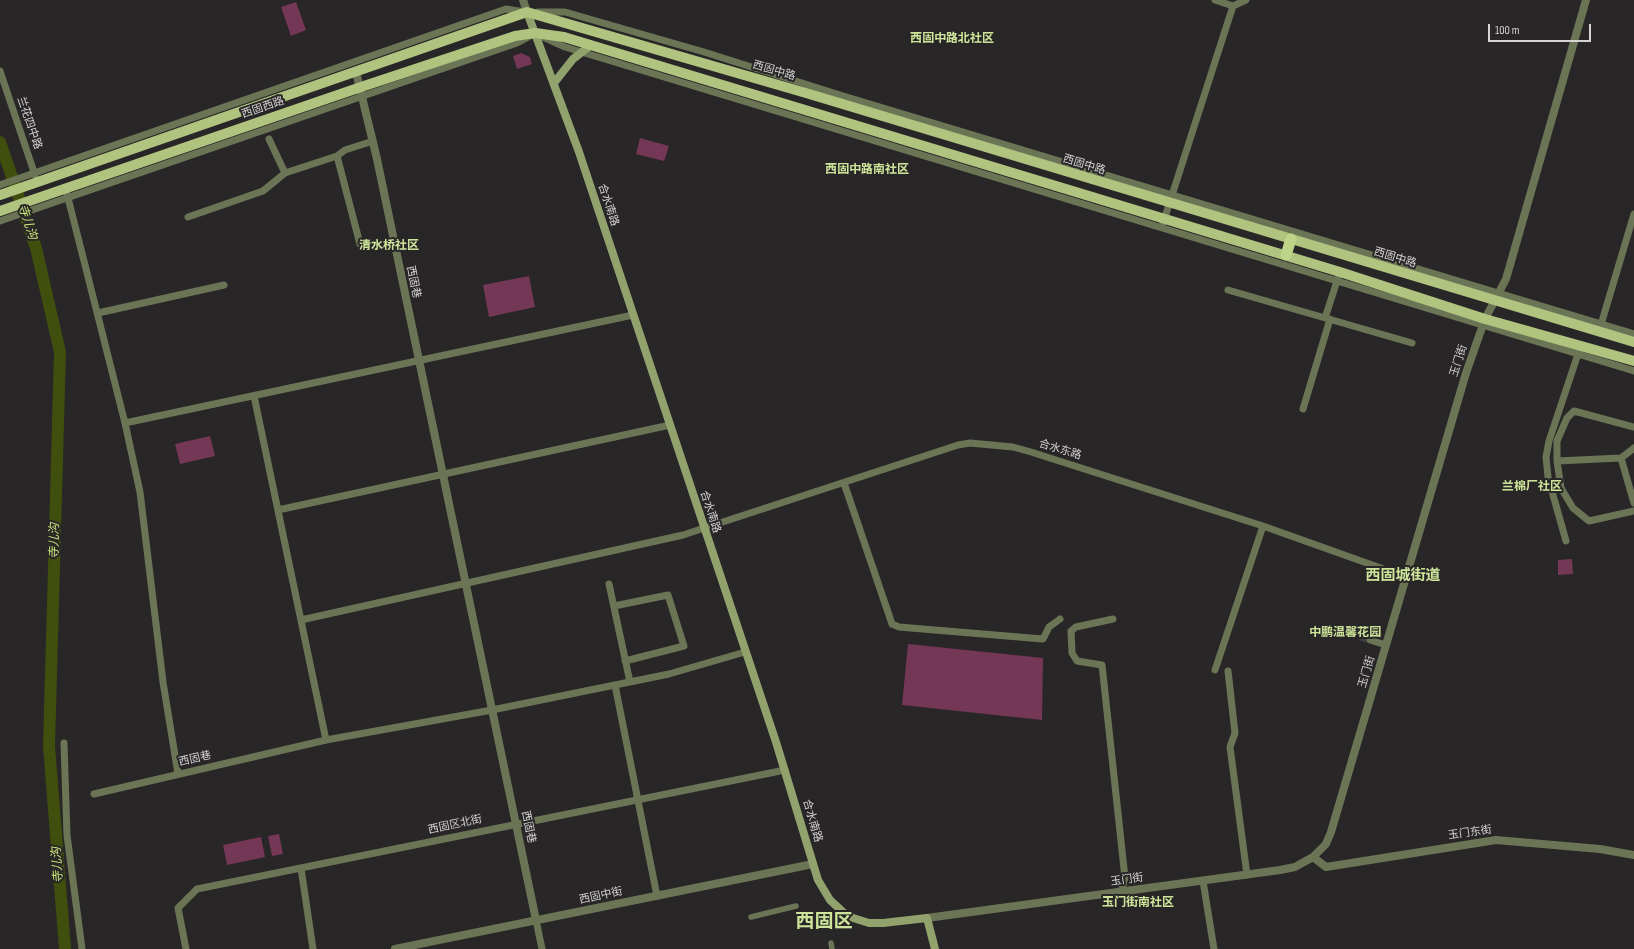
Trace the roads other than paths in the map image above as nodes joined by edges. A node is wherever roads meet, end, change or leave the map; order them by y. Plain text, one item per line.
1 (523, 0) edge
2 (1215, 0) edge
3 (1246, 0) edge
4 (1586, 0) edge
5 (1233, 6) junction
6 (527, 12) junction
7 (535, 33) junction
8 (591, 45) junction
9 (580, 52) junction
10 (0, 71) edge
11 (356, 72) junction
12 (554, 83) junction
13 (362, 91) junction
14 (806, 93) junction
15 (802, 108) junction
16 (269, 139) dead end
17 (373, 141) junction
18 (338, 156) junction
19 (285, 173) junction
20 (32, 179) junction
21 (0, 192) edge
22 (67, 193) junction
23 (1170, 199) junction
24 (5, 213) edge
25 (1634, 214) edge
26 (188, 218) dead end
27 (0, 221) edge
28 (1163, 223) junction
29 (1291, 239) junction
30 (360, 244) dead end
31 (1286, 255) junction
32 (1339, 277) junction
33 (224, 285) dead end
34 (1228, 290) dead end
35 (1497, 297) junction
36 (98, 313) junction
37 (633, 315) junction
38 (1327, 319) junction
39 (1483, 322) junction
40 (1600, 328) junction
41 (1634, 334) edge
42 (1634, 342) edge
43 (1412, 343) dead end
44 (1579, 350) junction
45 (418, 360) junction
46 (1634, 361) edge
47 (1634, 371) edge
48 (254, 396) junction
49 (1303, 409) dead end
50 (125, 423) junction
51 (670, 425) junction
52 (1634, 427) edge
53 (1634, 448) edge
54 (1621, 458) junction
55 (1557, 462) junction
56 (442, 474) junction
57 (844, 483) junction
58 (1634, 503) edge
59 (278, 510) junction
60 (1634, 511) edge
61 (1263, 526) junction
62 (704, 528) junction
63 (1566, 541) dead end
64 (1406, 577) junction
65 (465, 584) junction
66 (609, 584) dead end
67 (614, 606) junction
68 (1060, 619) dead end
69 (1112, 619) dead end
70 (301, 620) junction
71 (1332, 629) dead end
72 (1350, 634) tunnel mouth
73 (1370, 640) tunnel mouth
74 (1386, 645) junction
75 (745, 652) junction
76 (625, 661) junction
77 (1215, 670) dead end
78 (1228, 671) dead end
79 (630, 682) junction
80 (615, 685) junction
81 (492, 710) junction
82 (326, 740) junction
83 (64, 742) dead end
84 (785, 770) junction
85 (178, 774) junction
86 (94, 794) dead end
87 (638, 800) junction
88 (516, 824) junction
89 (1634, 855) edge
90 (1314, 857) junction
91 (813, 864) junction
92 (301, 868) junction
93 (1247, 875) junction
94 (1203, 881) junction
95 (1121, 892) junction
96 (657, 896) junction
97 (796, 906) dead end
98 (751, 917) dead end
99 (927, 918) junction
100 (536, 920) junction
101 (82, 949) edge
102 (186, 949) edge
103 (313, 949) edge
104 (395, 949) edge
105 (542, 949) edge
106 (935, 949) edge
107 (1214, 949) edge

1 - 6 street
2 - 5 street
3 - 5 street
4 - 35 street, 玉门街
5 - 23 street
6 - 7 main road, 合水南路
6 - 11 main road, 西固西路
6 - 14 main road, 西固中路
6 - 20 street
6 - 23 street
7 - 8 main road
7 - 9 street
7 - 12 main road, 合水南路
7 - 13 main road, 西固西路
8 - 9 main road
8 - 15 main road
9 - 12 main road
9 - 28 street
10 - 20 street, 兰花四中路
11 - 13 street, 西固巷
11 - 20 main road, 西固西路
12 - 37 main road, 合水南路
13 - 17 street, 西固巷
13 - 22 main road, 西固西路
14 - 15 main road
14 - 23 main road, 西固中路
15 - 28 main road
16 - 19 street
17 - 18 street
17 - 45 street, 西固巷
18 - 19 street
18 - 30 street
19 - 26 street
20 - 21 main road, 西固西路
22 - 24 main road, 西固西路
22 - 36 street
23 - 28 street
23 - 29 main road, 西固中路
23 - 35 street
24 - 27 street
25 - 40 street
28 - 31 main road
28 - 32 street
29 - 31 highway
29 - 35 main road, 西固中路
31 - 32 main road
32 - 38 street
32 - 39 main road
33 - 36 street
34 - 38 street
35 - 39 street, 玉门街
35 - 40 main road, 西固中路
36 - 50 street
37 - 45 street
37 - 51 main road, 合水南路
38 - 43 street
38 - 49 street
39 - 44 main road
39 - 64 street, 玉门街
40 - 41 street
40 - 42 main road, 西固中路
44 - 46 main road
44 - 47 street
44 - 63 street
45 - 48 street
45 - 56 street, 西固巷
48 - 50 street
48 - 59 street
50 - 85 street
51 - 56 street
51 - 62 main road, 合水南路
52 - 55 street
53 - 54 street
54 - 55 street
54 - 58 street
55 - 60 street
56 - 59 street
56 - 65 street, 西固巷
57 - 61 street, 合水东路
57 - 62 street, 合水东路
57 - 68 street
59 - 70 street
61 - 64 street, 合水东路
61 - 77 street
62 - 65 street, 合水东路
62 - 75 main road, 合水南路
64 - 74 street, 玉门街
65 - 70 street
65 - 81 street, 西固巷
66 - 67 street
67 - 76 street
67 - 76 street
69 - 95 street
70 - 82 street
71 - 72 street
73 - 74 street
74 - 90 street, 玉门街
75 - 79 street
75 - 84 main road, 合水南路
76 - 79 street
78 - 93 street
79 - 80 street
80 - 81 street
80 - 87 street
81 - 82 street, 西固巷
81 - 88 street, 西固巷
82 - 85 street, 西固巷
83 - 101 street
84 - 87 street, 西固区北街
84 - 91 main road, 合水南路
85 - 86 street, 西固巷
87 - 88 street, 西固区北街
87 - 96 street
88 - 92 street, 西固区北街
88 - 100 street, 西固巷
89 - 90 street, 玉门东街
90 - 93 street, 玉门街
91 - 96 street, 西固中街
91 - 99 main road, 合水南路
92 - 102 street, 西固区北街
92 - 103 street
93 - 94 street, 玉门街
94 - 95 street, 玉门街
94 - 107 street
95 - 99 street, 玉门街
96 - 100 street, 西固中街
97 - 98 street
99 - 106 main road
100 - 104 street, 西固中街
100 - 105 street, 西固巷

